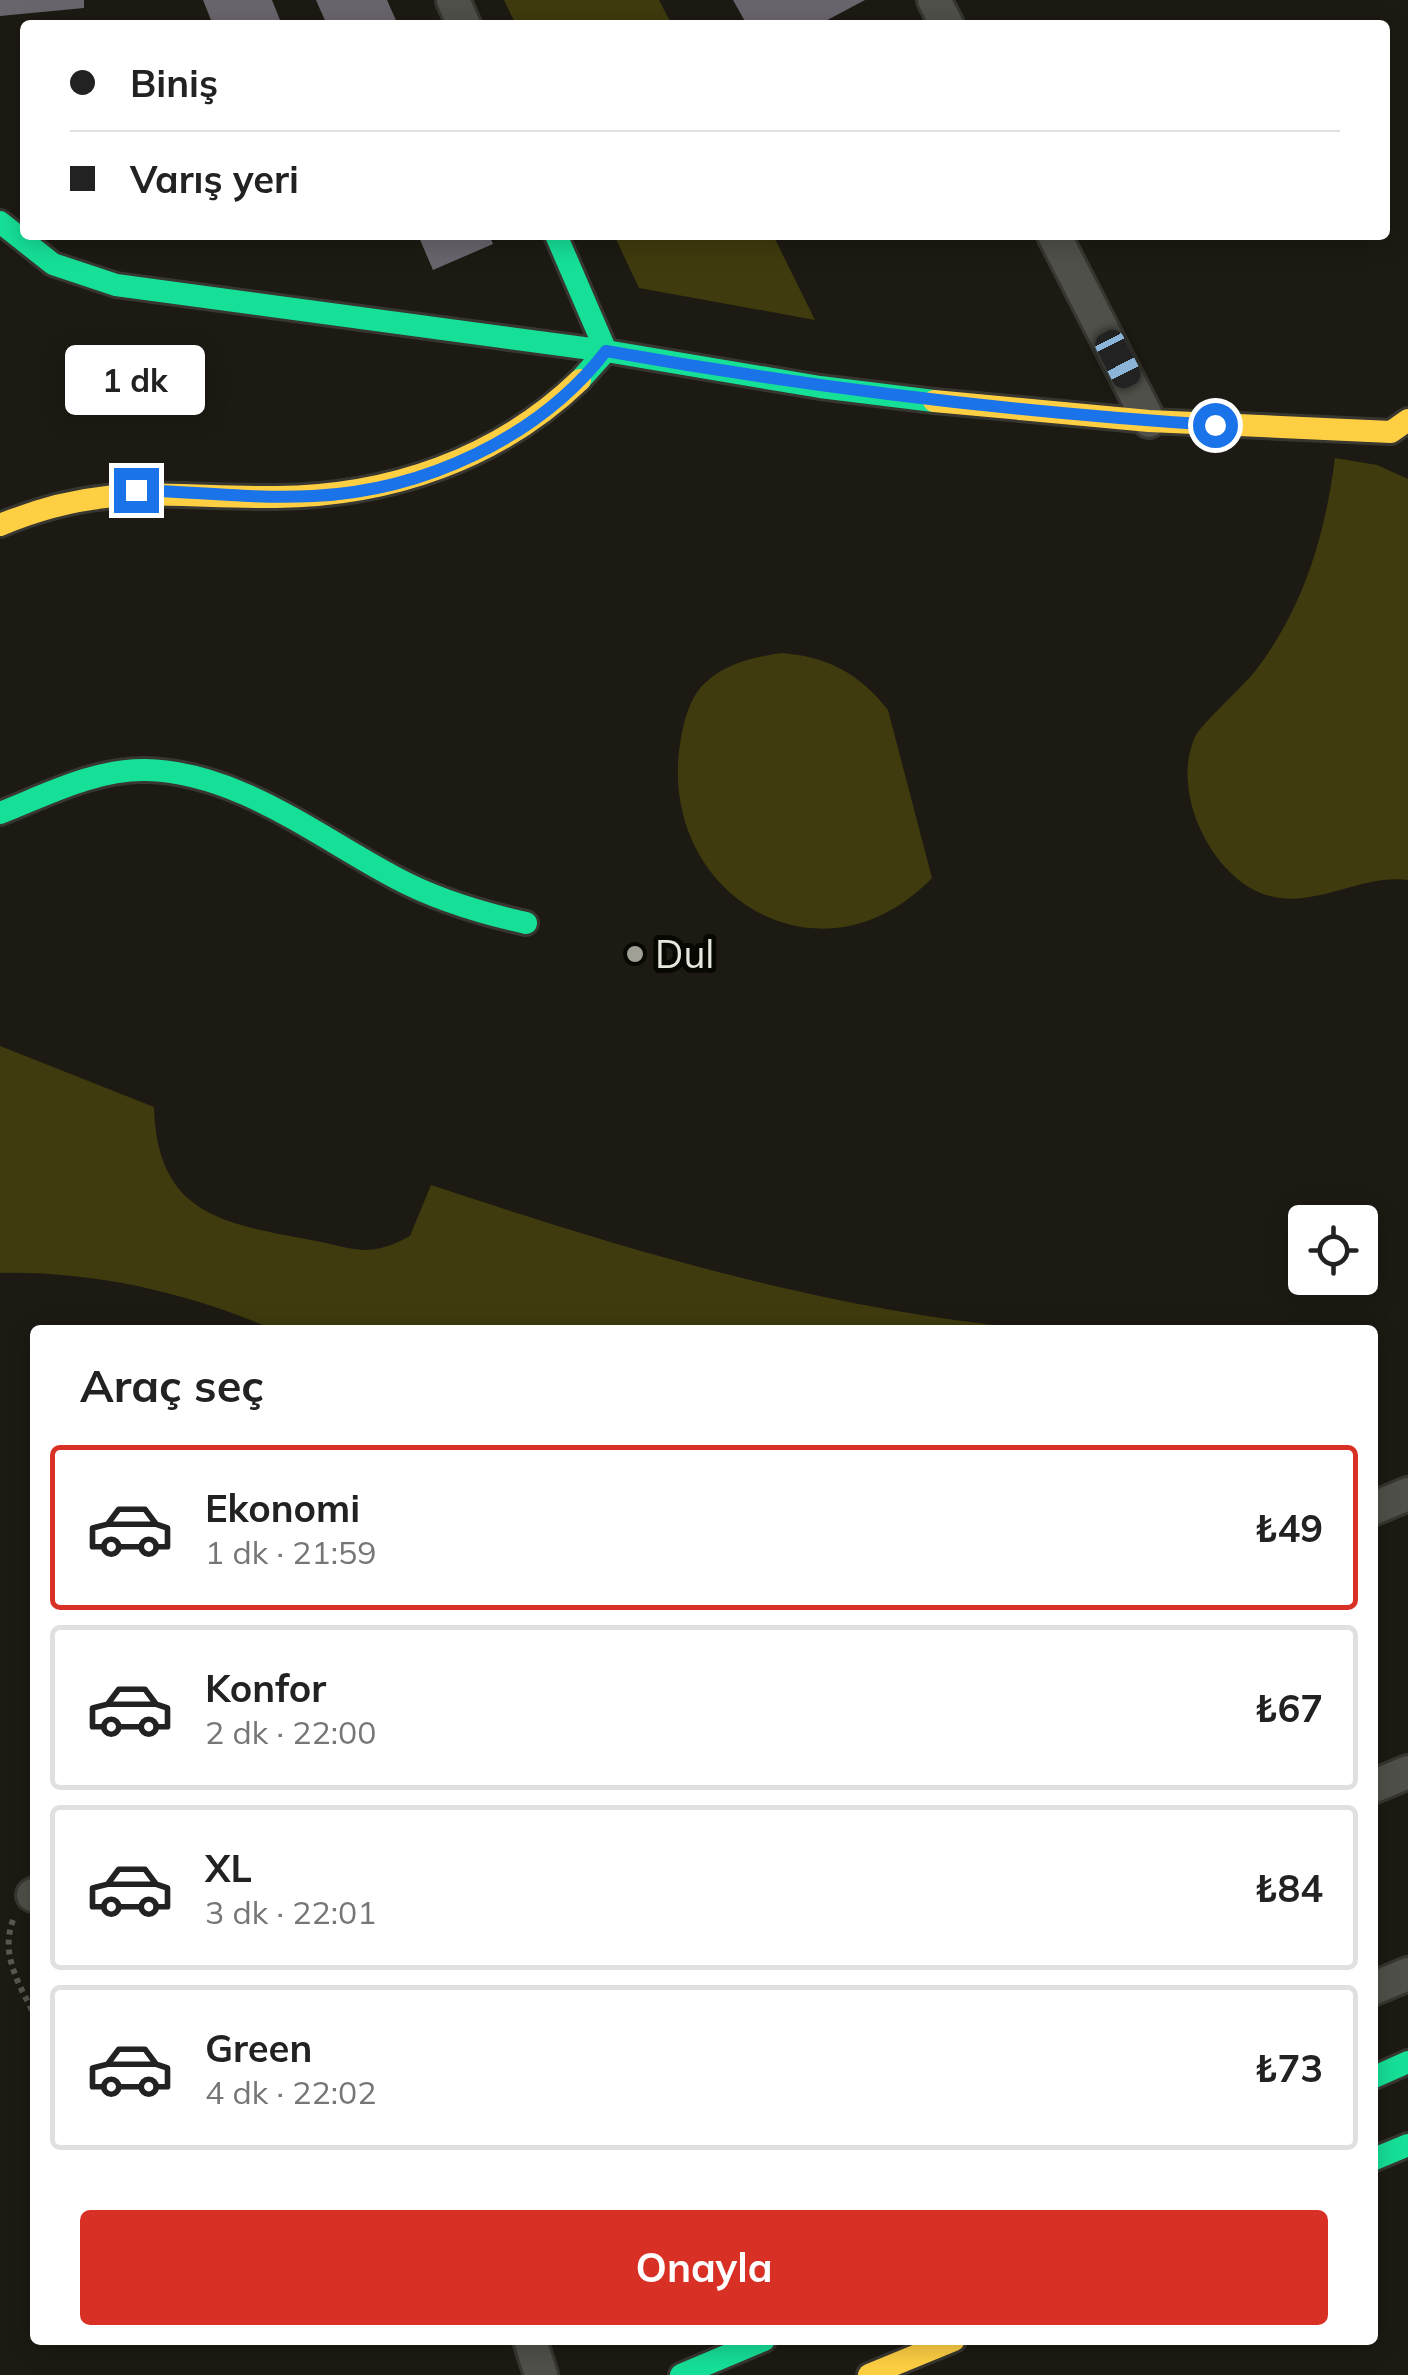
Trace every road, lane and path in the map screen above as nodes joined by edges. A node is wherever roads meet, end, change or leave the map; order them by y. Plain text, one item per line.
1 (0, 222) edge
2 (558, 240) edge
3 (1057, 240) edge
4 (606, 351) junction
5 (1149, 420) junction
6 (1408, 420) edge
7 (0, 526) edge
8 (0, 813) edge
9 (526, 924) dead end
10 (1408, 1494) edge
11 (1378, 1506) edge
12 (1408, 1772) edge
13 (1378, 1785) edge
14 (30, 1899) edge
15 (1408, 1974) edge
16 (1378, 1986) edge
17 (30, 2006) edge
18 (1408, 2062) edge
19 (1378, 2075) edge
20 (1408, 2145) edge
21 (1378, 2158) edge
22 (532, 2345) edge
23 (752, 2345) edge
24 (942, 2345) edge
25 (542, 2375) edge
26 (681, 2375) edge
27 (869, 2375) edge

1 - 4 street
2 - 4 street
3 - 5 street
4 - 5 street
4 - 7 street
5 - 6 street
8 - 9 street
10 - 11 street
12 - 13 street
14 - 17 path
15 - 16 street
18 - 19 street
20 - 21 street
22 - 25 street
23 - 26 street
24 - 27 street

